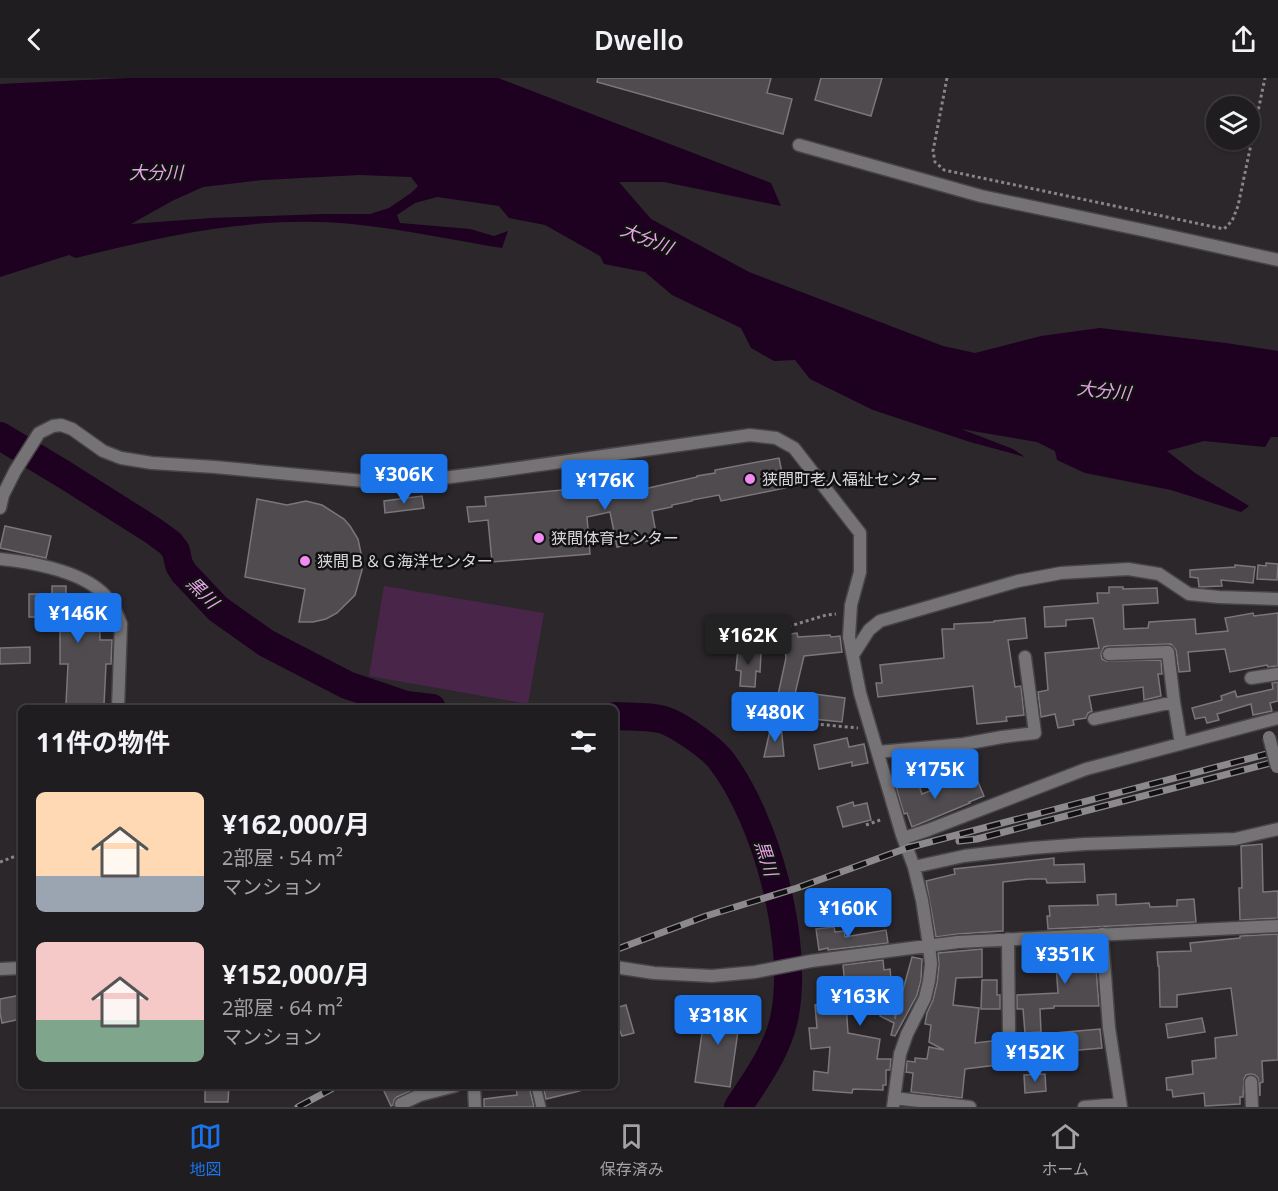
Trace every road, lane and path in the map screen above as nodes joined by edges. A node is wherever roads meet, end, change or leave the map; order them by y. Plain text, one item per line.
1 (947, 78) edge
2 (1265, 78) edge
3 (799, 145) dead end
4 (1278, 260) edge
5 (0, 508) edge
6 (0, 559) edge
7 (1278, 599) edge
8 (850, 614) junction
9 (777, 630) dead end
10 (1109, 654) dead end
11 (853, 655) junction
12 (1025, 657) dead end
13 (1278, 674) edge
14 (1251, 678) dead end
15 (1174, 702) junction
16 (118, 705) edge
17 (1278, 718) edge
18 (1094, 719) dead end
19 (773, 720) dead end
20 (871, 730) junction
21 (1269, 737) dead end
22 (1181, 744) junction
23 (878, 752) junction
24 (1277, 767) edge
25 (896, 814) junction
26 (866, 825) dead end
27 (1278, 829) edge
28 (904, 838) junction
29 (18, 855) edge
30 (0, 862) edge
31 (914, 867) junction
32 (1278, 926) edge
33 (1102, 934) junction
34 (1008, 939) junction
35 (929, 945) junction
36 (18, 968) edge
37 (618, 968) edge
38 (0, 969) edge
39 (1009, 1032) dead end
40 (1251, 1082) dead end
41 (443, 1089) edge
42 (474, 1089) edge
43 (537, 1089) edge
44 (893, 1102) edge
45 (401, 1104) dead end
46 (1120, 1105) edge
47 (475, 1107) edge
48 (541, 1107) edge
49 (970, 1107) edge
50 (1084, 1107) edge
51 (1252, 1107) edge

1 - 2 path
3 - 4 street
5 - 8 street
6 - 16 street
7 - 11 street
8 - 9 path
8 - 11 street
10 - 15 street
11 - 20 street
12 - 23 street
13 - 14 street
15 - 18 street
15 - 22 street
17 - 22 street
19 - 20 path
20 - 23 street
21 - 24 street, bridge
22 - 28 street
23 - 25 street
25 - 26 path
25 - 28 street
27 - 31 street
28 - 31 street
29 - 30 path
31 - 35 street
32 - 33 street
33 - 34 street
33 - 46 street
34 - 35 street
34 - 39 street
35 - 37 street
35 - 44 street
36 - 38 street
40 - 51 street
41 - 45 street
42 - 47 street
43 - 48 lane
44 - 49 street
46 - 50 street

